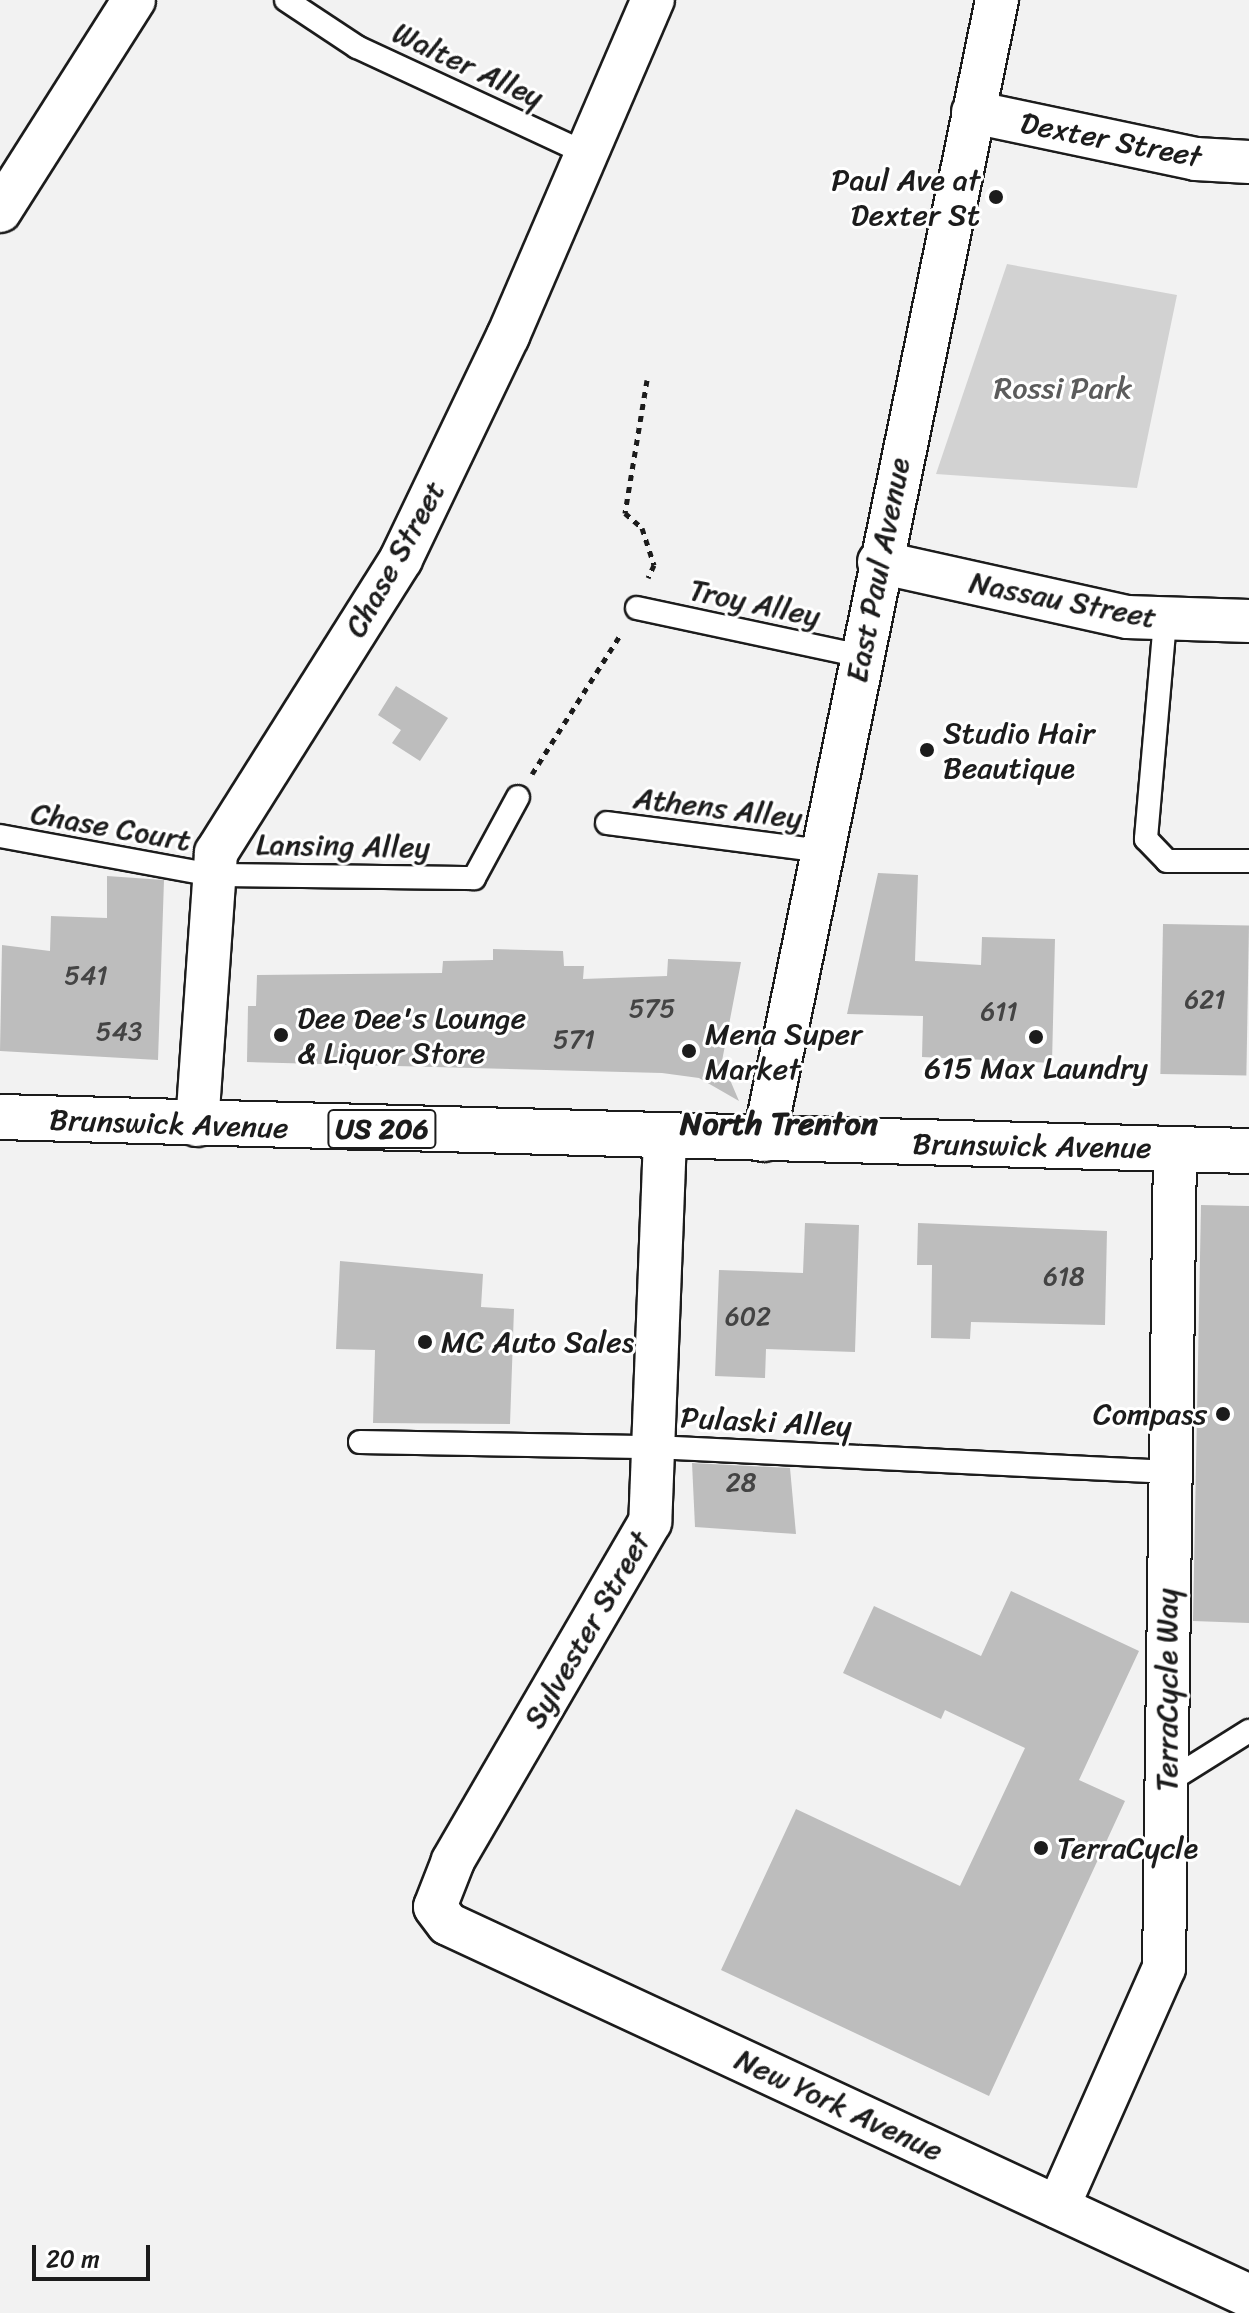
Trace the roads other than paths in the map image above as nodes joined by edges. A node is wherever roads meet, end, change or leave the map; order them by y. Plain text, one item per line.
1 (134, 0) edge
2 (286, 0) edge
3 (653, 0) edge
4 (997, 0) edge
5 (973, 112) junction
6 (588, 154) junction
7 (1249, 162) edge
8 (0, 211) edge
9 (879, 562) junction
10 (637, 608) dead end
11 (1165, 621) junction
12 (1249, 621) edge
13 (860, 656) junction
14 (518, 797) dead end
15 (607, 823) dead end
16 (0, 836) edge
17 (822, 851) junction
18 (1249, 861) edge
19 (212, 875) junction
20 (0, 1117) edge
21 (197, 1125) junction
22 (665, 1138) junction
23 (764, 1140) junction
24 (1175, 1150) junction
25 (1249, 1151) edge
26 (360, 1442) dead end
27 (654, 1447) junction
28 (1170, 1472) junction
29 (1249, 1731) edge
30 (1166, 1783) junction
31 (435, 1907) joint
32 (1058, 2207) junction
33 (1249, 2296) edge

1 - 8 street
2 - 6 lane, Walter Alley
3 - 6 street, Chase Street
4 - 5 street, East Paul Avenue
5 - 7 street, Dexter Street
5 - 9 street, East Paul Avenue
6 - 19 street, Chase Street
9 - 11 street, Nassau Street
9 - 13 street, East Paul Avenue
10 - 13 lane, Troy Alley
11 - 12 street, Nassau Street
11 - 18 lane
13 - 17 street, East Paul Avenue
14 - 19 lane, Lansing Alley
15 - 17 lane, Athens Alley
16 - 19 lane, Chase Court
17 - 23 street, East Paul Avenue
19 - 21 street, Chase Street
20 - 21 main road, Brunswick Avenue / US 206
21 - 22 main road, Brunswick Avenue / US 206
22 - 23 main road, Brunswick Avenue / US 206
22 - 27 street, Sylvester Street
23 - 24 main road, Brunswick Avenue / US 206
24 - 25 main road, Brunswick Avenue / US 206
24 - 28 street, TerraCycle Way
26 - 27 lane, Pulaski Alley
27 - 28 lane, Pulaski Alley
27 - 31 street, Sylvester Street
28 - 30 street, TerraCycle Way
29 - 30 lane
30 - 32 street, TerraCycle Way
31 - 32 street, New York Avenue
32 - 33 street, New York Avenue

